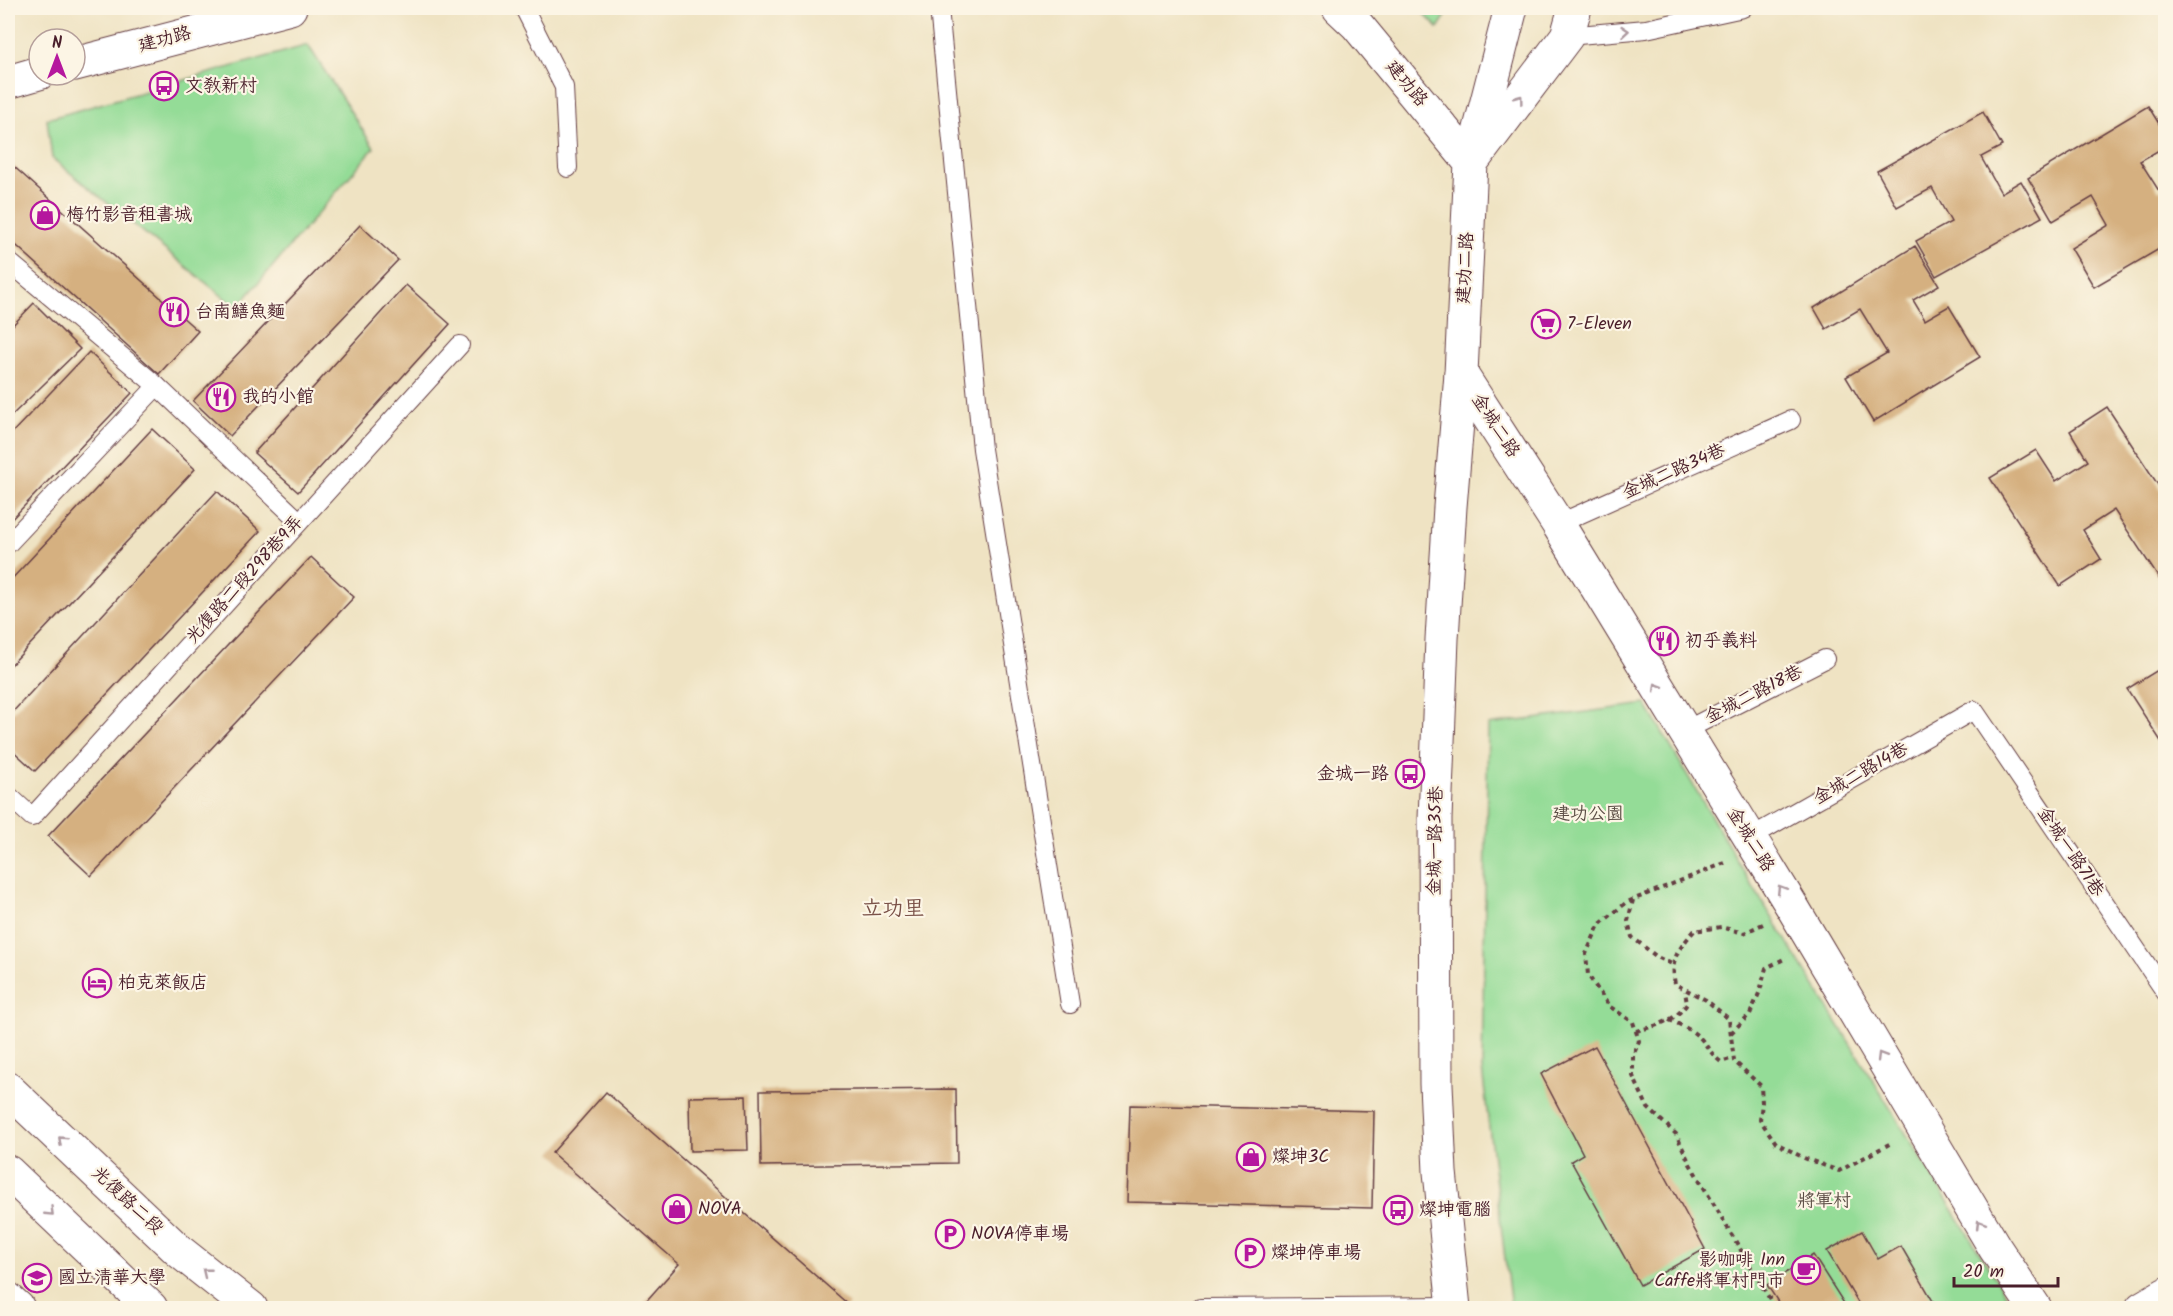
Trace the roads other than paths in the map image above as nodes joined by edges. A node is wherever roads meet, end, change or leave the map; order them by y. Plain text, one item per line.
1 (284, 8) edge
2 (524, 8) edge
3 (939, 8) edge
4 (1339, 8) edge
5 (1511, 8) edge
6 (1743, 8) edge
7 (1571, 22) edge
8 (87, 61) edge
9 (27, 76) edge
10 (8, 82) edge
11 (1471, 162) junction
12 (568, 168) dead end
13 (11, 272) edge
14 (460, 345) dead end
15 (1461, 374) junction
16 (157, 387) junction
17 (1791, 420) dead end
18 (299, 521) junction
19 (1558, 524) junction
20 (8, 544) edge
21 (1825, 659) dead end
22 (1974, 710) joint
23 (1684, 731) junction
24 (8, 795) edge
25 (1741, 849) junction
26 (2166, 993) edge
27 (1070, 1004) dead end
28 (8, 1089) edge
29 (8, 1172) edge
30 (2166, 1294) edge
31 (8, 1299) edge
32 (1454, 1307) edge
33 (18, 1308) edge
34 (151, 1308) edge
35 (251, 1308) edge
36 (1200, 1308) edge
37 (2035, 1308) edge
38 (2142, 1308) edge

1 - 8 street, 建功路
2 - 12 lane
3 - 27 lane
4 - 11 street, 建功路
5 - 11 street, 建功二路
7 -> 6 lane
11 -> 7 street
9 - 10 street
11 - 15 street, 建功二路
13 - 16 lane
14 - 18 lane, 光復路二段298巷9弄
15 - 19 street, 金城二路
15 - 32 street, 金城一路35巷
16 - 18 lane
16 - 20 lane
17 - 19 lane, 金城二路34巷
18 - 24 lane, 光復路二段298巷9弄
23 -> 19 street, 金城二路
21 - 23 lane, 金城二路18巷
22 - 25 lane, 金城二路14巷
22 - 26 lane, 金城一路71巷
23 - 25 street, 金城二路
37 -> 25 street, 金城二路
35 -> 28 street, 光復路二段
29 -> 34 street
30 - 38 street
31 - 33 street
32 - 36 lane

